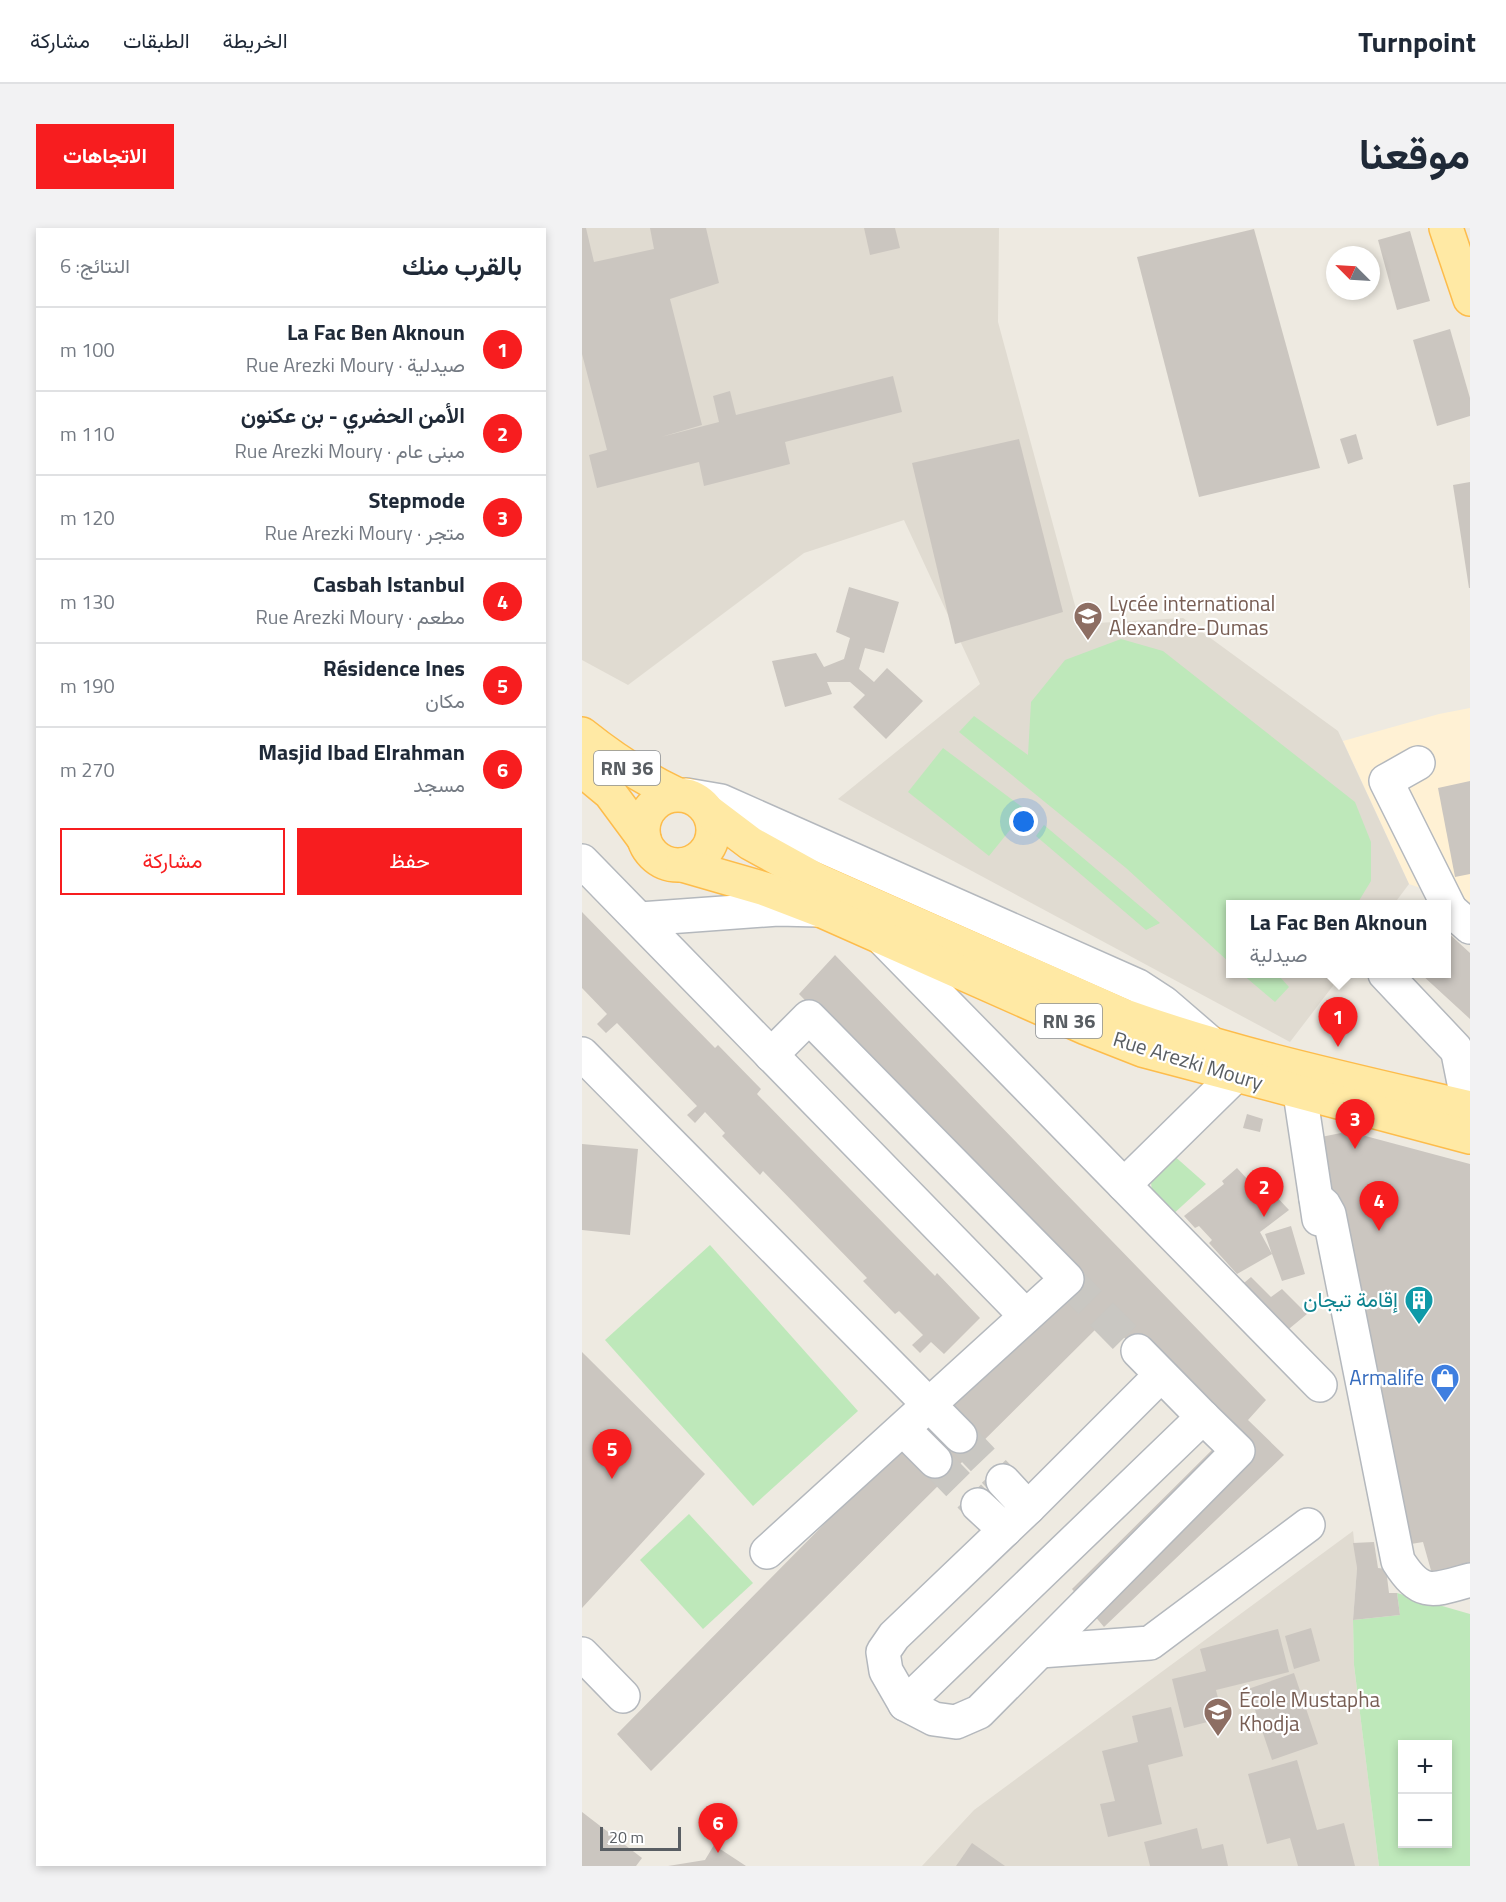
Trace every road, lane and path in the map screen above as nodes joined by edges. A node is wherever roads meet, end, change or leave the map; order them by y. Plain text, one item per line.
1 (1446, 228) edge
2 (1470, 299) edge
3 (582, 734) edge
4 (1418, 763) dead end
5 (582, 770) edge
6 (690, 801) junction
7 (644, 839) junction
8 (582, 861) edge
9 (682, 864) junction
10 (1442, 900) edge
11 (820, 910) junction
12 (640, 919) junction
13 (882, 938) junction
14 (1388, 978) edge
15 (582, 1054) edge
16 (771, 1055) junction
17 (1234, 1076) junction
18 (1300, 1093) junction
19 (1470, 1118) edge
20 (1124, 1185) junction
21 (1316, 1198) junction
22 (1327, 1272) dead end
23 (1026, 1316) junction
24 (1138, 1351) tunnel mouth
25 (1161, 1375) junction
26 (1320, 1385) dead end
27 (928, 1405) junction
28 (1203, 1418) junction
29 (903, 1429) junction
30 (960, 1436) tunnel mouth
31 (935, 1461) tunnel mouth
32 (1003, 1481) tunnel mouth
33 (978, 1505) tunnel mouth
34 (1017, 1519) junction
35 (1308, 1525) dead end
36 (767, 1552) dead end
37 (1470, 1581) edge
38 (1432, 1589) junction
39 (1470, 1604) edge
40 (1040, 1651) junction
41 (582, 1654) edge
42 (623, 1696) dead end
43 (905, 1704) junction

1 - 2 main road
3 - 6 main road, Rue Arezki Moury / RN 36
4 - 10 street
5 - 7 main road, RN 36
6 - 7 main road
6 - 9 main road
6 - 19 main road, Rue Arezki Moury / RN 36
7 - 9 main road
8 - 12 street
9 - 11 main road, Rue Arezki Moury / RN 36
11 - 12 street
11 - 13 main road, Rue Arezki Moury / RN 36
12 - 16 street
13 - 17 main road, Rue Arezki Moury / RN 36
13 - 20 street
14 - 19 street
15 - 27 street
16 - 23 street
16 - 23 street
17 - 18 main road, Rue Arezki Moury / RN 36
17 - 20 street
18 - 19 main road, Rue Arezki Moury / RN 36
18 - 21 street
20 - 26 street
21 - 22 street
21 - 38 street
23 - 27 street
24 - 25 street
25 - 28 street
25 - 34 street
27 - 29 street
27 - 30 street
28 - 40 street
28 - 43 street
29 - 31 street
29 - 36 street
32 - 34 street
33 - 34 street
34 - 43 street
35 - 40 street
37 - 38 street
38 - 39 street
40 - 43 street
41 - 42 street

